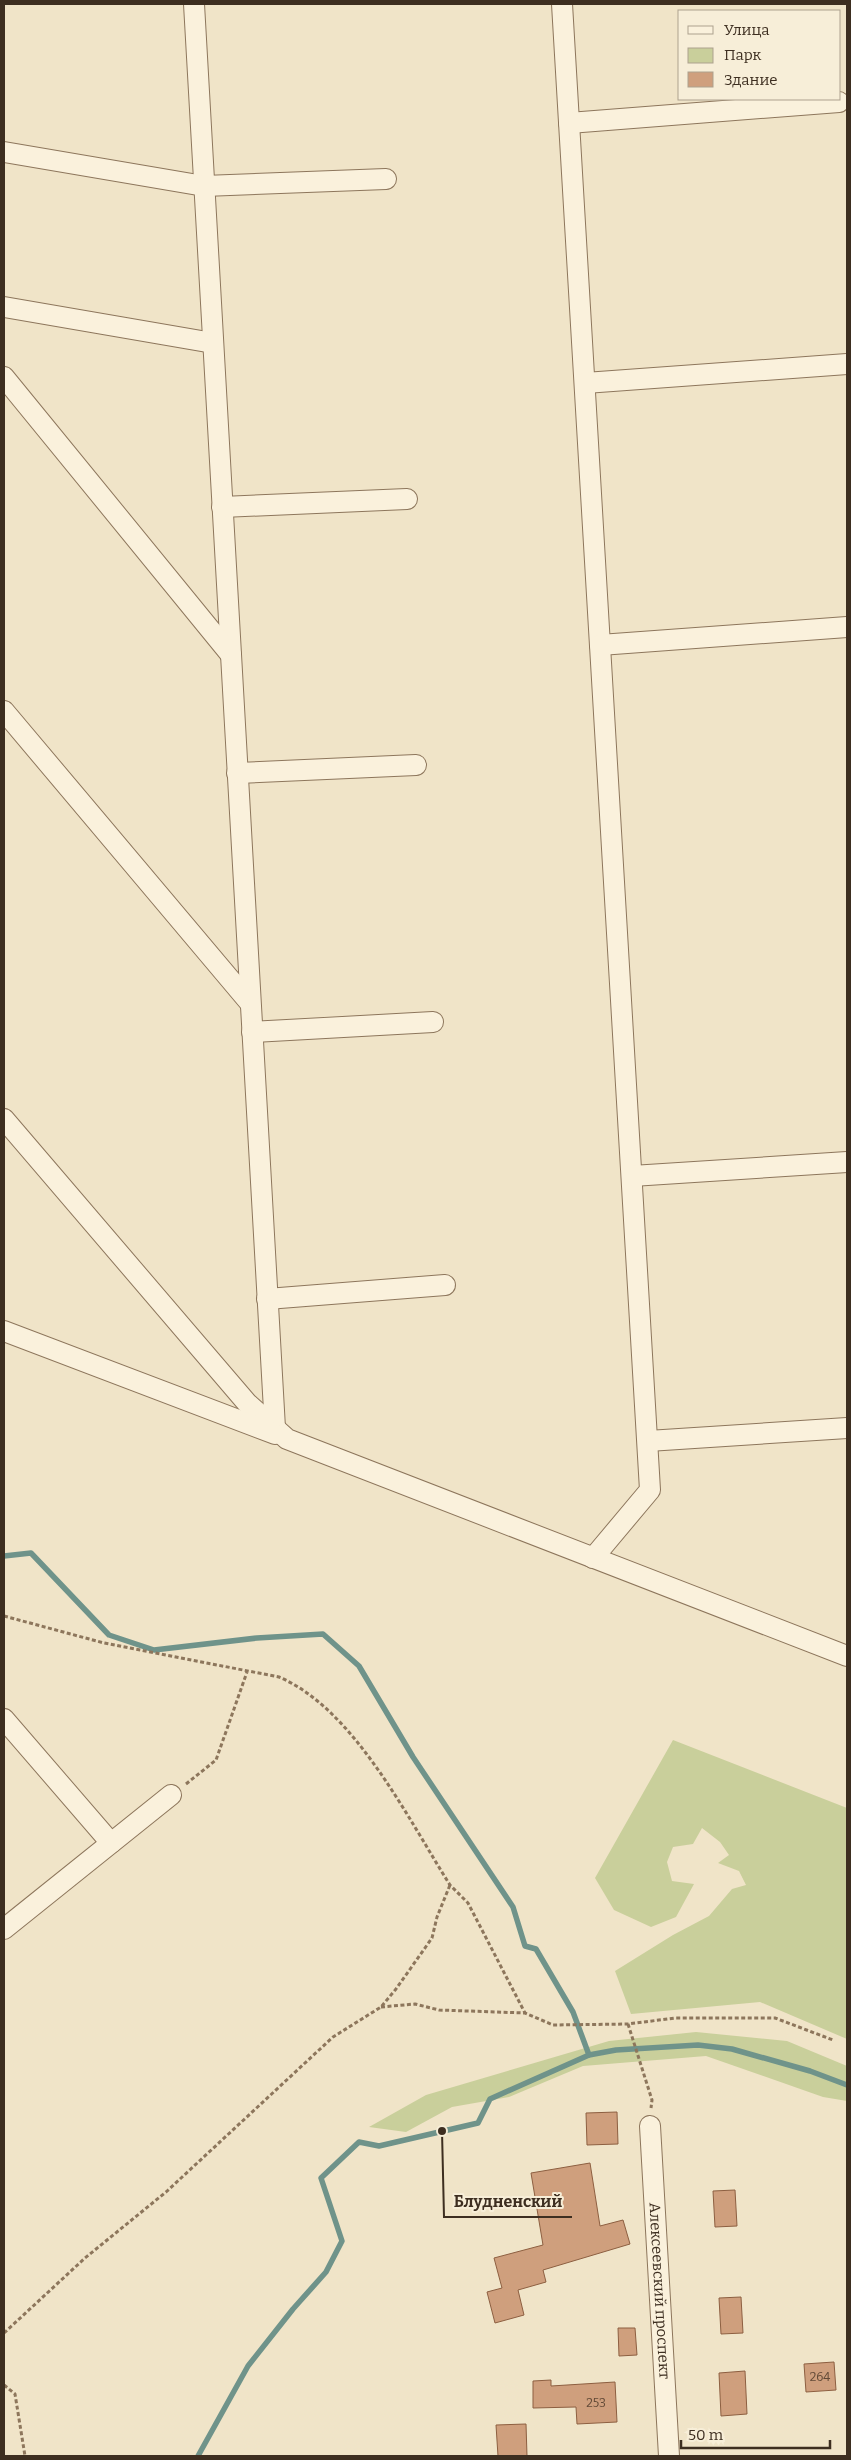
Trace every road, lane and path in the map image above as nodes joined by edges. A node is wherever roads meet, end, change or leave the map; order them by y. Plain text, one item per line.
1 (194, 4) edge
2 (562, 4) edge
3 (839, 102) dead end
4 (569, 123) junction
5 (4, 152) edge
6 (386, 179) dead end
7 (204, 186) junction
8 (4, 308) edge
9 (213, 343) junction
10 (847, 364) edge
11 (4, 377) edge
12 (585, 383) junction
13 (407, 499) dead end
14 (222, 506) junction
15 (847, 627) edge
16 (600, 645) junction
17 (231, 655) junction
18 (4, 711) edge
19 (416, 765) dead end
20 (237, 773) junction
21 (250, 1003) junction
22 (433, 1022) dead end
23 (252, 1032) junction
24 (4, 1119) edge
25 (847, 1162) edge
26 (632, 1176) junction
27 (445, 1284) dead end
28 (267, 1300) junction
29 (4, 1331) edge
30 (847, 1428) edge
31 (281, 1433) junction
32 (648, 1441) junction
33 (593, 1558) junction
34 (4, 1616) edge
35 (847, 1656) edge
36 (247, 1672) junction
37 (4, 1719) edge
38 (172, 1795) joint
39 (111, 1843) junction
40 (450, 1885) junction
41 (4, 1929) edge
42 (381, 2007) junction
43 (525, 2013) junction
44 (628, 2024) junction
45 (833, 2040) dead end
46 (650, 2126) joint
47 (4, 2333) edge
48 (4, 2384) edge
49 (24, 2456) edge
50 (669, 2456) edge

1 - 7 street
2 - 4 street
3 - 4 street
4 - 12 street
5 - 7 street
6 - 7 street
7 - 9 street
8 - 9 street
9 - 14 street
10 - 12 street
11 - 17 street
12 - 16 street
13 - 14 street
14 - 17 street
15 - 16 street
16 - 26 street
17 - 20 street
18 - 21 street
19 - 20 street
20 - 21 street
21 - 23 street
22 - 23 street
23 - 28 street
24 - 31 street
25 - 26 street
26 - 32 street
27 - 28 street
28 - 31 street
29 - 31 street
30 - 32 street
31 - 33 street
32 - 33 street
33 - 35 street
34 - 36 path
36 - 38 path
36 - 40 path
37 - 39 street
38 - 39 street
39 - 41 street
40 - 42 path
40 - 43 path
42 - 43 path
42 - 47 path
43 - 44 path
44 - 45 path
44 - 46 path
46 - 50 street, Алексеевский проспект
48 - 49 path

